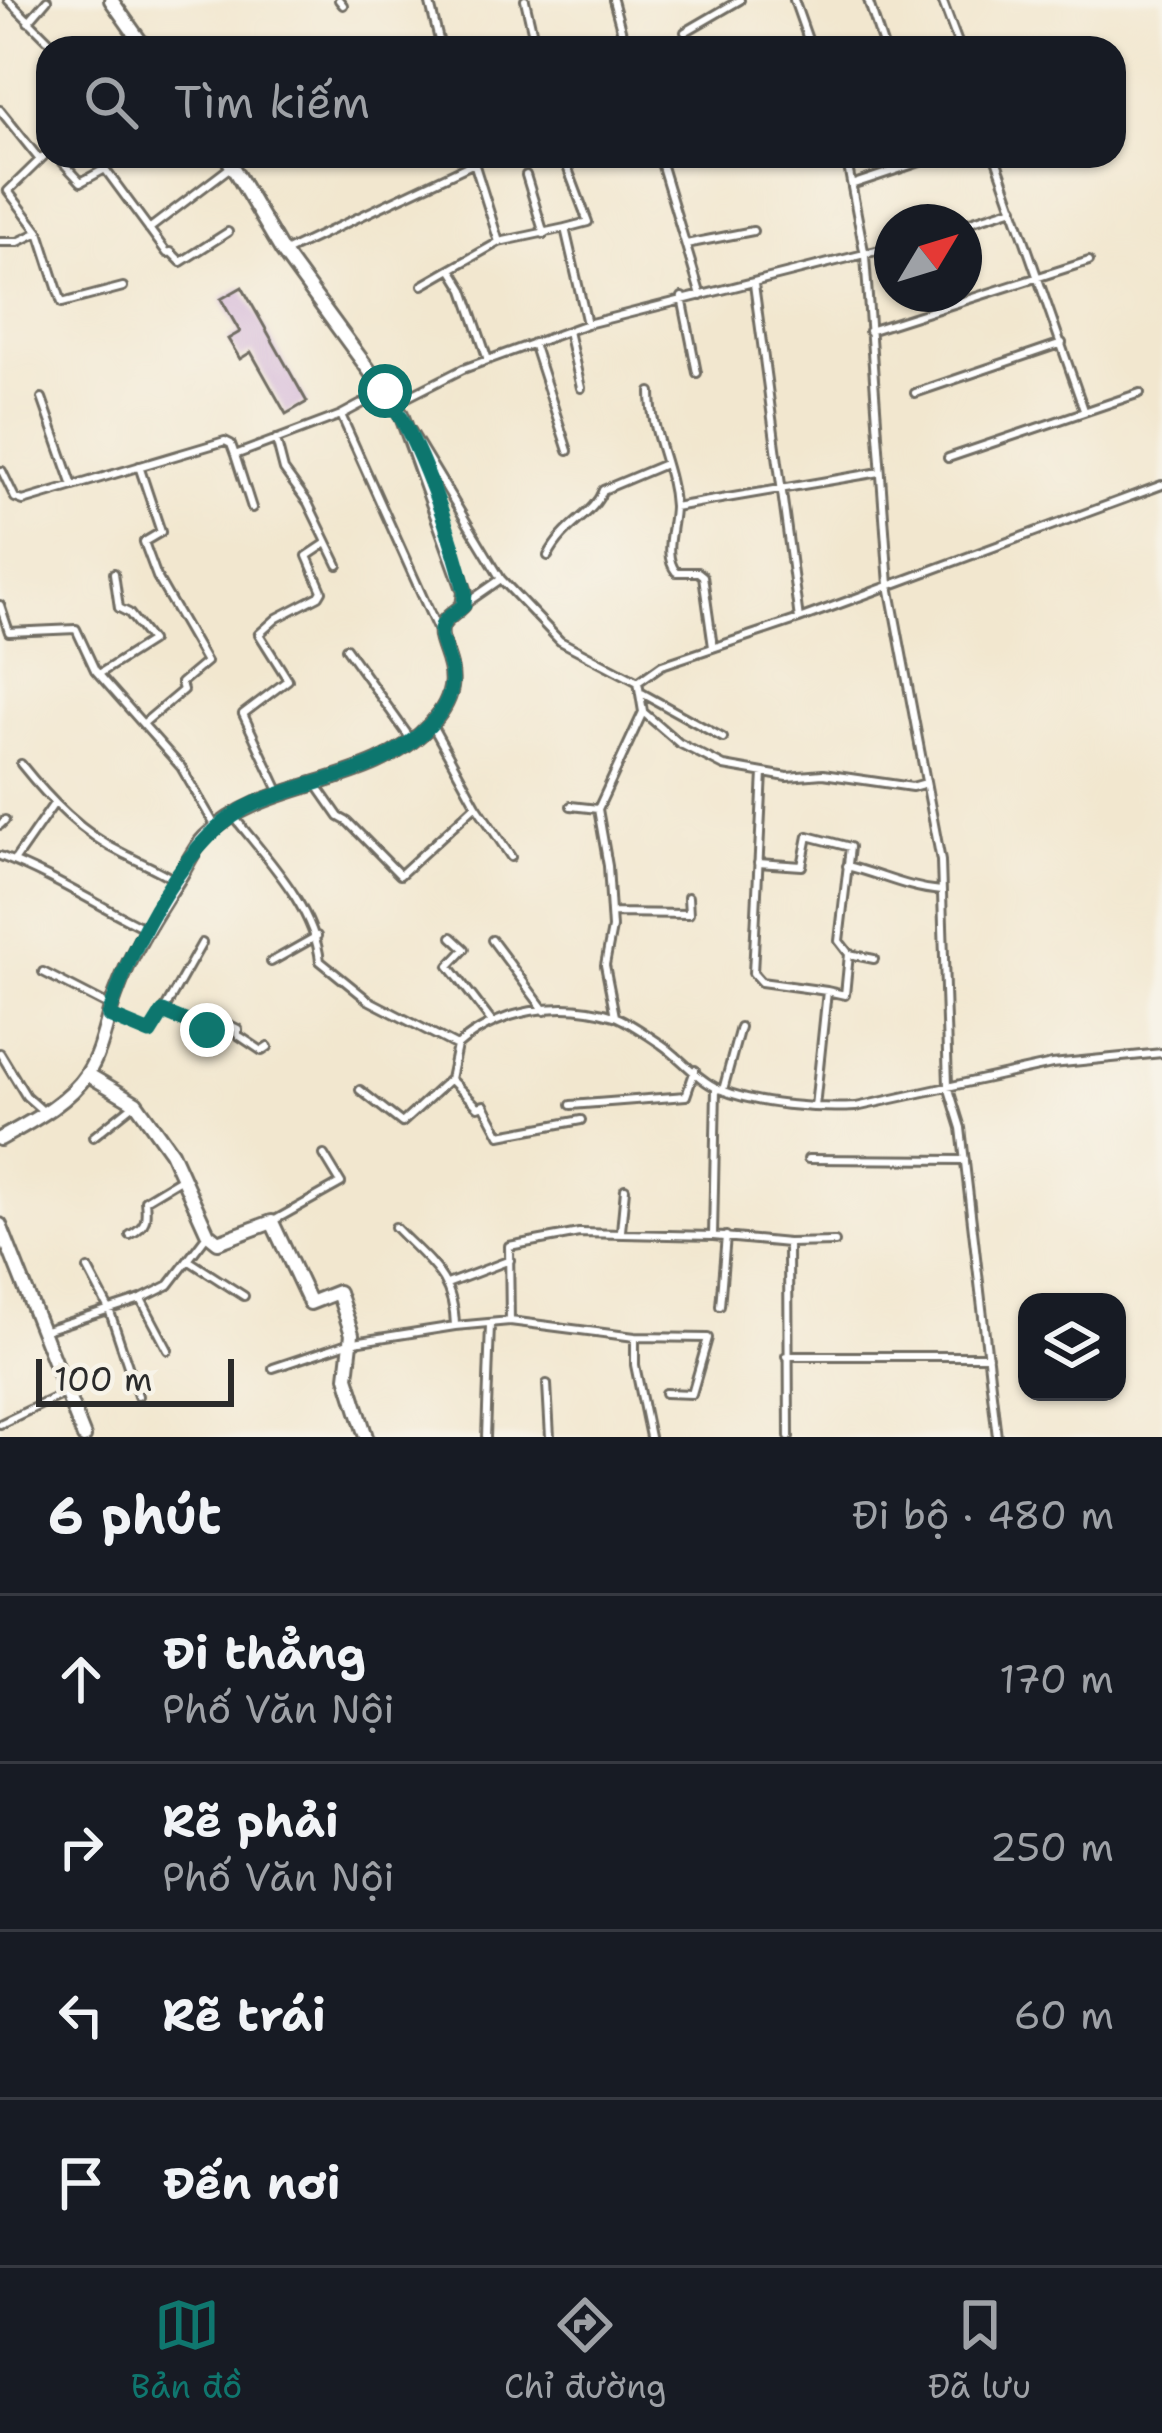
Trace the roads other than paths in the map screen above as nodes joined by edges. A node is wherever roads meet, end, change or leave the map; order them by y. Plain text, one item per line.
1 (8, 0) edge
2 (47, 0) edge
3 (111, 0) edge
4 (429, 0) edge
5 (525, 0) edge
6 (613, 0) edge
7 (740, 0) edge
8 (794, 0) edge
9 (868, 0) edge
10 (942, 0) edge
11 (28, 22) junction
12 (685, 32) dead end
13 (43, 36) edge
14 (136, 36) edge
15 (438, 36) edge
16 (533, 36) edge
17 (623, 36) edge
18 (807, 36) edge
19 (880, 36) edge
20 (956, 36) edge
21 (1, 113) edge
22 (36, 155) edge
23 (36, 164) edge
24 (68, 168) edge
25 (224, 168) edge
26 (239, 168) edge
27 (457, 168) edge
28 (476, 168) edge
29 (568, 168) edge
30 (663, 168) edge
31 (849, 168) edge
32 (902, 168) edge
33 (999, 168) edge
34 (526, 175) dead end
35 (854, 184) junction
36 (1014, 208) junction
37 (982, 218) edge
38 (565, 228) junction
39 (148, 229) junction
40 (753, 231) dead end
41 (39, 232) junction
42 (228, 232) dead end
43 (544, 234) junction
44 (0, 242) edge
45 (499, 242) junction
46 (686, 244) junction
47 (290, 250) dead end
48 (874, 253) edge
49 (866, 256) junction
50 (1089, 261) dead end
51 (452, 269) junction
52 (1039, 276) junction
53 (754, 283) junction
54 (423, 285) dead end
55 (123, 287) dead end
56 (701, 296) junction
57 (682, 297) junction
58 (587, 324) junction
59 (568, 331) junction
60 (869, 331) junction
61 (533, 343) junction
62 (1062, 343) junction
63 (488, 360) junction
64 (697, 373) dead end
65 (581, 388) dead end
66 (385, 391) junction
67 (651, 392) dead end
68 (915, 393) dead end
69 (1140, 393) dead end
70 (42, 398) dead end
71 (397, 409) junction
72 (1084, 410) junction
73 (341, 415) junction
74 (276, 439) junction
75 (568, 451) dead end
76 (235, 454) junction
77 (948, 458) dead end
78 (664, 464) junction
79 (139, 466) junction
80 (2, 471) edge
81 (880, 472) junction
82 (1162, 485) edge
83 (73, 486) junction
84 (783, 490) junction
85 (674, 507) junction
86 (252, 508) dead end
87 (325, 544) junction
88 (548, 556) dead end
89 (338, 565) dead end
90 (114, 573) dead end
91 (501, 579) junction
92 (889, 585) junction
93 (0, 605) edge
94 (464, 605) junction
95 (799, 619) junction
96 (3, 627) edge
97 (440, 636) junction
98 (713, 647) junction
99 (346, 648) dead end
100 (100, 674) junction
101 (638, 682) junction
102 (640, 692) junction
103 (643, 712) junction
104 (145, 722) junction
105 (431, 724) junction
106 (723, 738) dead end
107 (412, 741) junction
108 (20, 764) dead end
109 (763, 772) junction
110 (926, 783) junction
111 (316, 784) junction
112 (280, 795) junction
113 (54, 804) junction
114 (476, 805) junction
115 (571, 806) dead end
116 (598, 809) junction
117 (231, 814) junction
118 (216, 827) junction
119 (0, 856) edge
120 (512, 857) dead end
121 (14, 861) junction
122 (758, 862) junction
123 (847, 866) junction
124 (176, 881) junction
125 (942, 892) junction
126 (688, 898) dead end
127 (611, 913) junction
128 (146, 928) junction
129 (317, 936) junction
130 (452, 937) dead end
131 (492, 940) dead end
132 (202, 943) dead end
133 (849, 954) junction
134 (874, 959) dead end
135 (272, 962) dead end
136 (43, 972) dead end
137 (827, 991) junction
138 (545, 1010) junction
139 (110, 1011) junction
140 (163, 1012) junction
141 (616, 1016) junction
142 (491, 1021) junction
143 (740, 1027) dead end
144 (458, 1046) junction
145 (268, 1047) dead end
146 (0, 1053) edge
147 (1162, 1053) edge
148 (694, 1070) junction
149 (87, 1075) junction
150 (450, 1078) junction
151 (948, 1086) junction
152 (719, 1089) junction
153 (360, 1090) dead end
154 (136, 1102) junction
155 (571, 1105) dead end
156 (815, 1107) junction
157 (46, 1113) junction
158 (581, 1120) dead end
159 (93, 1137) dead end
160 (0, 1139) edge
161 (324, 1156) dead end
162 (808, 1159) dead end
163 (965, 1160) junction
164 (183, 1178) junction
165 (625, 1189) dead end
166 (272, 1222) junction
167 (0, 1225) edge
168 (395, 1228) dead end
169 (622, 1231) junction
170 (208, 1234) junction
171 (130, 1235) dead end
172 (713, 1236) junction
173 (726, 1236) junction
174 (835, 1242) dead end
175 (788, 1243) junction
176 (188, 1260) junction
177 (510, 1260) junction
178 (88, 1269) dead end
179 (447, 1284) junction
180 (244, 1296) dead end
181 (141, 1299) junction
182 (721, 1306) dead end
183 (110, 1310) junction
184 (510, 1321) junction
185 (490, 1325) junction
186 (455, 1326) junction
187 (42, 1331) junction
188 (635, 1337) junction
189 (349, 1342) junction
190 (168, 1350) dead end
191 (786, 1356) junction
192 (988, 1356) junction
193 (273, 1368) dead end
194 (547, 1384) dead end
195 (67, 1393) junction
196 (665, 1393) dead end
197 (138, 1396) dead end
198 (0, 1424) edge
199 (85, 1437) edge
200 (366, 1437) edge
201 (486, 1437) edge
202 (550, 1437) edge
203 (650, 1437) edge
204 (789, 1437) edge
205 (997, 1437) edge

1 - 11 lane
2 - 11 lane
3 - 14 street
4 - 15 lane
5 - 16 lane
6 - 17 lane
7 - 12 lane
8 - 18 lane
9 - 19 lane
10 - 20 lane
11 - 13 lane
21 - 22 lane
23 - 41 lane
24 - 39 lane
25 - 39 lane
26 - 66 street
27 - 47 lane
28 - 45 lane
29 - 38 lane
30 - 46 lane
31 - 35 lane
32 - 35 lane
33 - 36 lane
34 - 43 lane
35 - 49 lane
36 - 37 lane
36 - 52 lane
38 - 43 lane
38 - 58 lane
39 - 42 lane
40 - 46 lane
41 - 44 lane
41 - 55 lane
43 - 45 lane
45 - 51 lane
46 - 56 lane
48 - 49 lane
49 - 53 lane
49 - 60 lane
50 - 52 lane
51 - 54 lane
51 - 63 lane
52 - 60 lane
52 - 62 lane
53 - 56 lane
53 - 84 lane
56 - 57 lane
57 - 58 lane
57 - 64 lane
58 - 59 lane
59 - 61 lane
59 - 65 lane
60 - 81 lane
61 - 63 lane
61 - 75 lane
62 - 68 lane
62 - 72 lane
63 - 71 lane
66 - 71 street
66 - 73 lane
67 - 78 lane
69 - 72 lane
70 - 83 lane
71 - 91 lane
71 - 94 street
72 - 77 lane
73 - 74 lane
73 - 97 lane
74 - 76 lane
74 - 87 lane
76 - 79 lane
76 - 86 lane
78 - 85 lane
78 - 88 lane
79 - 83 lane
79 - 104 lane
80 - 83 lane
81 - 84 lane
81 - 92 lane
82 - 92 lane
84 - 85 lane
84 - 95 lane
85 - 98 lane
87 - 89 lane
87 - 112 lane
90 - 100 lane
91 - 94 lane
91 - 101 lane
92 - 95 lane
92 - 110 lane
93 - 96 lane
94 - 97 street
95 - 98 lane
96 - 100 lane
97 - 105 street
98 - 101 lane
99 - 107 lane
100 - 104 lane
101 - 102 lane
102 - 103 lane
102 - 106 lane
103 - 109 lane
103 - 116 lane
104 - 118 lane
105 - 107 street
105 - 114 lane
107 - 111 street
108 - 113 lane
109 - 110 lane
109 - 122 lane
110 - 125 lane
111 - 112 street
111 - 114 lane
112 - 117 street
113 - 121 lane
113 - 124 lane
114 - 120 lane
115 - 116 lane
116 - 127 lane
117 - 118 street
117 - 129 lane
118 - 124 street
119 - 121 lane
121 - 128 lane
122 - 123 lane
122 - 137 lane
123 - 125 lane
123 - 133 lane
124 - 128 street
125 - 151 lane
126 - 127 lane
127 - 141 lane
128 - 139 street
129 - 135 lane
129 - 144 lane
130 - 142 lane
131 - 138 lane
132 - 140 lane
133 - 134 lane
133 - 137 lane
136 - 139 lane
137 - 156 lane
138 - 141 lane
138 - 142 lane
139 - 140 lane
139 - 149 street
140 - 145 lane
141 - 148 lane
142 - 144 lane
143 - 152 lane
144 - 150 lane
146 - 157 lane
147 - 151 lane
148 - 152 lane
148 - 155 lane
149 - 154 street
149 - 157 street
150 - 153 lane
150 - 158 lane
151 - 156 lane
151 - 163 lane
152 - 156 lane
152 - 172 lane
154 - 159 lane
154 - 164 street
157 - 160 street
161 - 166 lane
162 - 163 lane
163 - 192 lane
164 - 170 street
164 - 171 lane
165 - 169 lane
166 - 170 street
166 - 189 street
167 - 187 street
168 - 179 lane
169 - 172 lane
169 - 177 lane
170 - 176 lane
172 - 173 lane
173 - 175 lane
173 - 182 lane
174 - 175 lane
175 - 191 lane
176 - 180 lane
176 - 181 lane
177 - 179 lane
177 - 184 lane
178 - 183 lane
179 - 186 lane
181 - 183 lane
181 - 190 lane
183 - 187 lane
183 - 197 lane
184 - 185 lane
184 - 188 lane
185 - 186 lane
185 - 201 lane
186 - 189 lane
187 - 195 street
188 - 196 lane
188 - 203 lane
189 - 193 lane
189 - 200 street
191 - 192 lane
191 - 204 lane
192 - 205 lane
194 - 202 lane
195 - 198 lane
195 - 199 street

